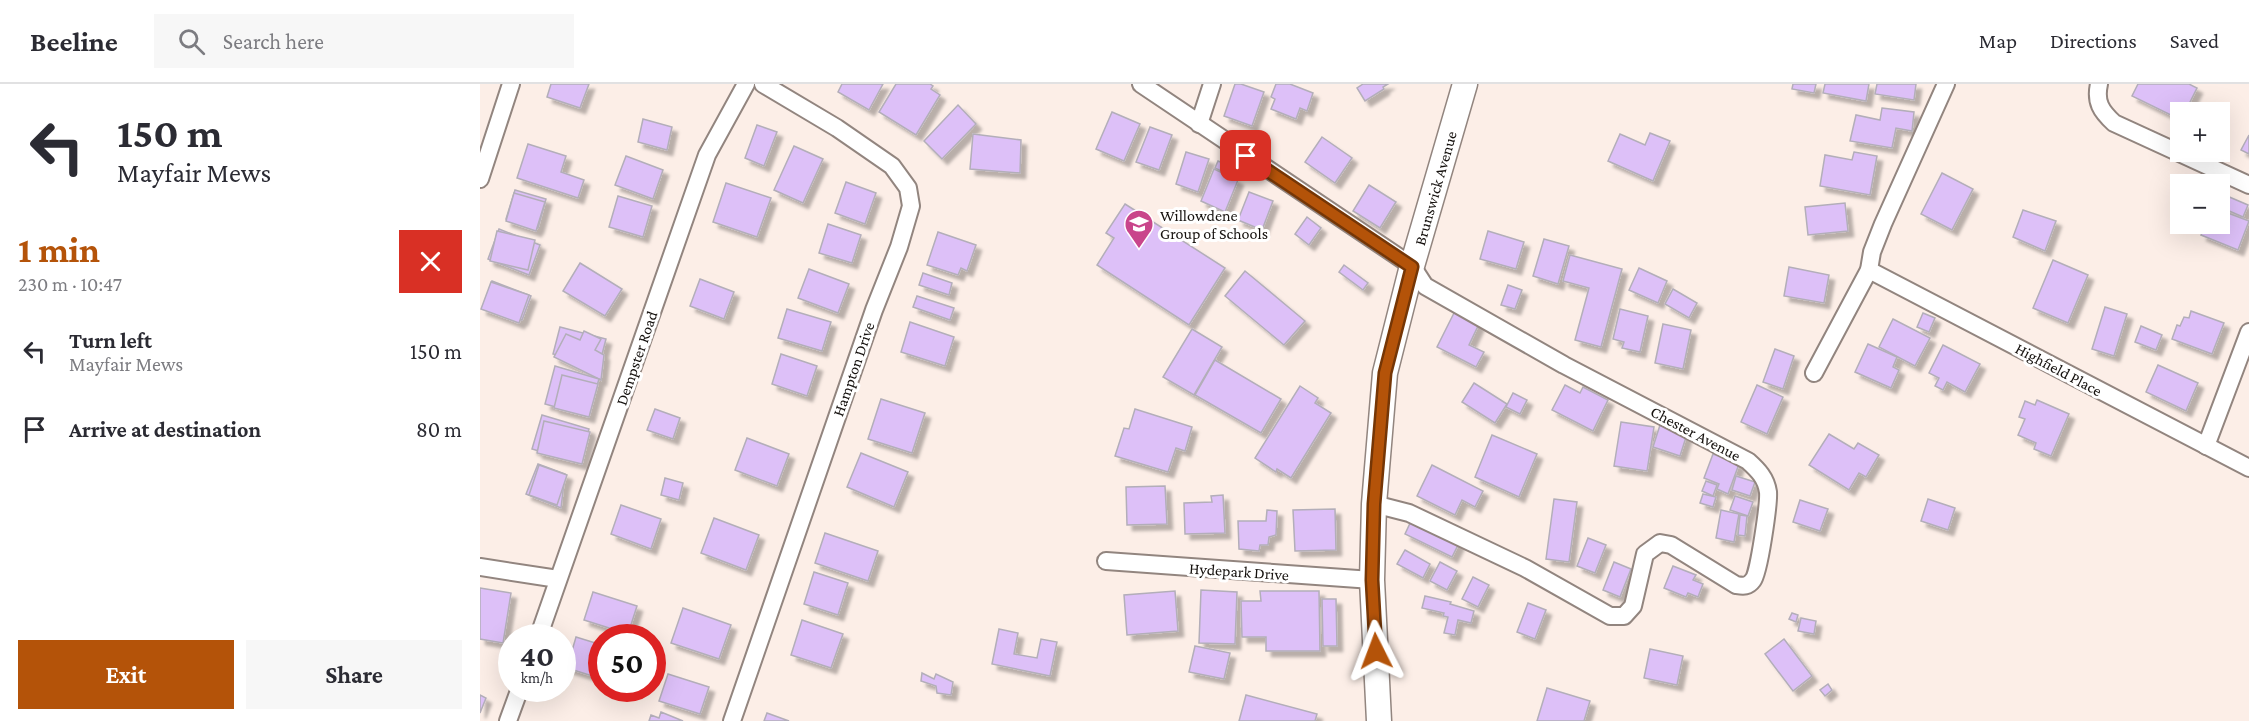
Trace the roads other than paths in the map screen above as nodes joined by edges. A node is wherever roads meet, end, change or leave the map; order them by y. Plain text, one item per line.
1 (511, 84) edge
2 (746, 84) edge
3 (763, 84) edge
4 (1141, 84) edge
5 (1212, 84) edge
6 (1465, 84) edge
7 (1946, 84) edge
8 (2099, 84) edge
9 (1199, 124) junction
10 (480, 179) edge
11 (2249, 185) edge
12 (1412, 267) junction
13 (1869, 270) junction
14 (2249, 332) edge
15 (1814, 373) dead end
16 (2206, 446) junction
17 (2249, 468) edge
18 (1374, 504) junction
19 (1106, 561) dead end
20 (480, 567) edge
21 (558, 579) junction
22 (1372, 580) junction
23 (543, 624) edge
24 (515, 702) edge
25 (508, 721) edge
26 (732, 721) edge
27 (1379, 721) edge

1 - 10 street
2 - 21 street, Dempster Road
3 - 26 street, Hampton Drive
4 - 9 street
5 - 9 street
6 - 12 main road, Brunswick Avenue
7 - 13 street
8 - 11 street
9 - 12 street
12 - 18 main road, Brunswick Avenue
12 - 18 street, Chester Avenue
13 - 15 street
13 - 16 street, Highfield Place
14 - 16 street
16 - 17 street, Highfield Place
18 - 22 main road, Brunswick Avenue
19 - 22 street, Hydepark Drive
20 - 21 street
21 - 23 street, Dempster Road
22 - 27 main road, Brunswick Avenue
24 - 25 street

